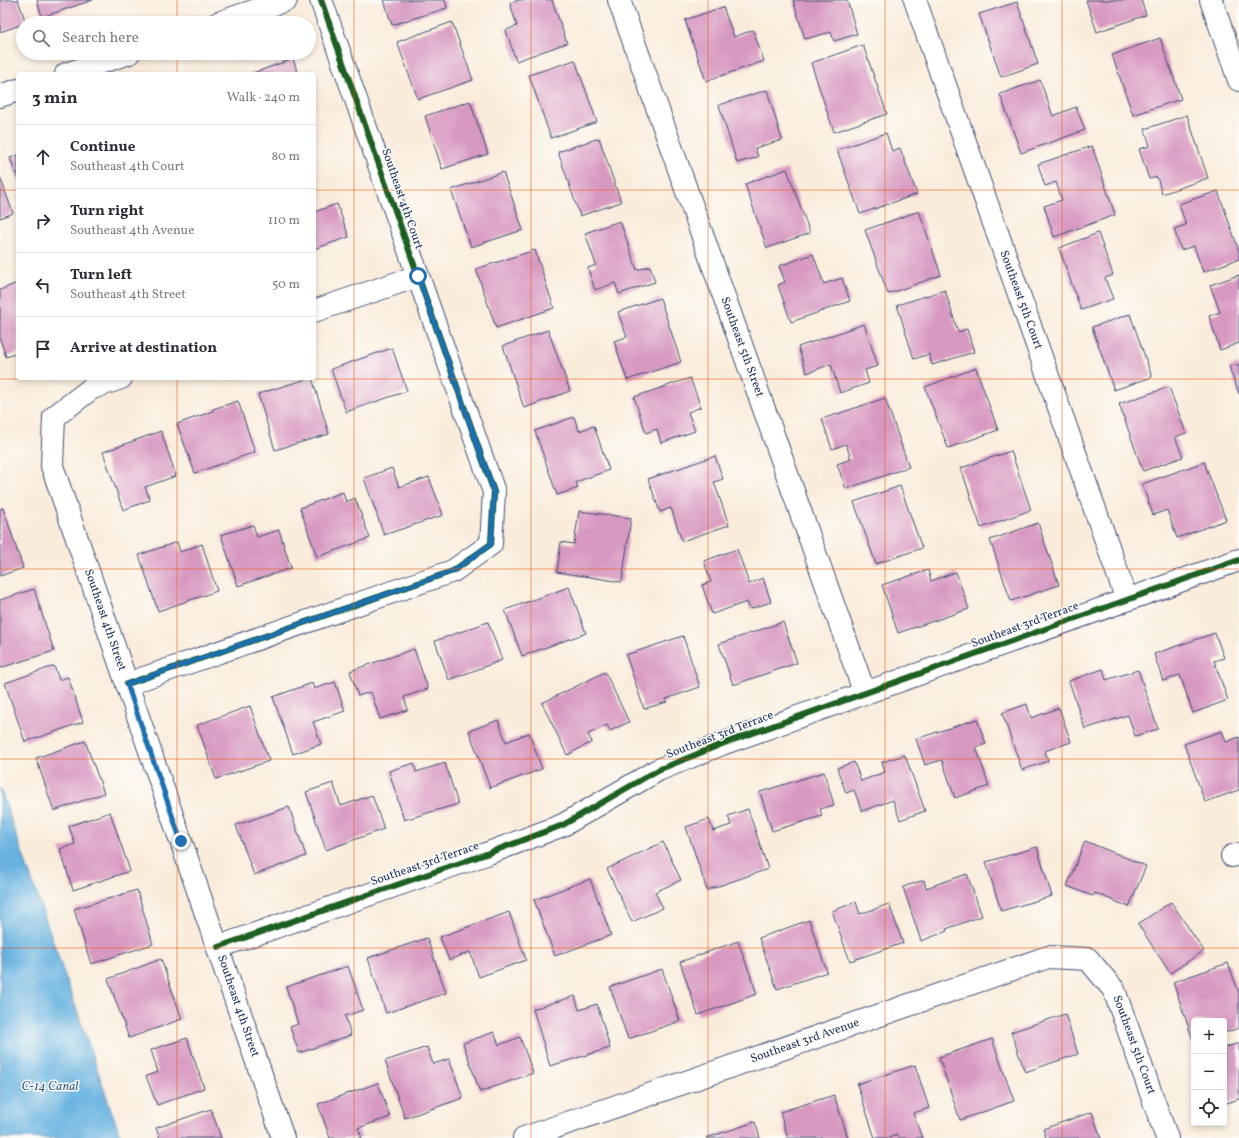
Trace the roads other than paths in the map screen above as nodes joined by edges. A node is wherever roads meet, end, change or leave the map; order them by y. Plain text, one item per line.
1 (286, 0) edge
2 (321, 0) edge
3 (619, 0) edge
4 (915, 0) edge
5 (1211, 0) edge
6 (239, 16) edge
7 (108, 60) edge
8 (72, 72) edge
9 (1239, 80) edge
10 (16, 91) edge
11 (0, 96) edge
12 (418, 276) junction
13 (316, 311) edge
14 (114, 380) edge
15 (1239, 560) edge
16 (1128, 600) junction
17 (127, 684) junction
18 (865, 694) junction
19 (218, 947) junction
20 (1088, 959) joint
21 (283, 1138) edge
22 (524, 1138) edge
23 (1168, 1138) edge

1 - 6 street
2 - 12 street, Southeast 4th Court
3 - 18 street, Southeast 5th Street
4 - 16 street, Southeast 5th Court
5 - 9 street
7 - 8 street
10 - 11 street
12 - 13 street
12 - 17 street, Southeast 4th Court
14 - 17 street, Southeast 4th Street
15 - 16 street, Southeast 3rd Terrace
16 - 18 street, Southeast 3rd Terrace
17 - 19 street, Southeast 4th Street
18 - 19 street, Southeast 3rd Terrace
19 - 21 street, Southeast 4th Street
20 - 22 street, Southeast 3rd Avenue
20 - 23 street, Southeast 5th Court

